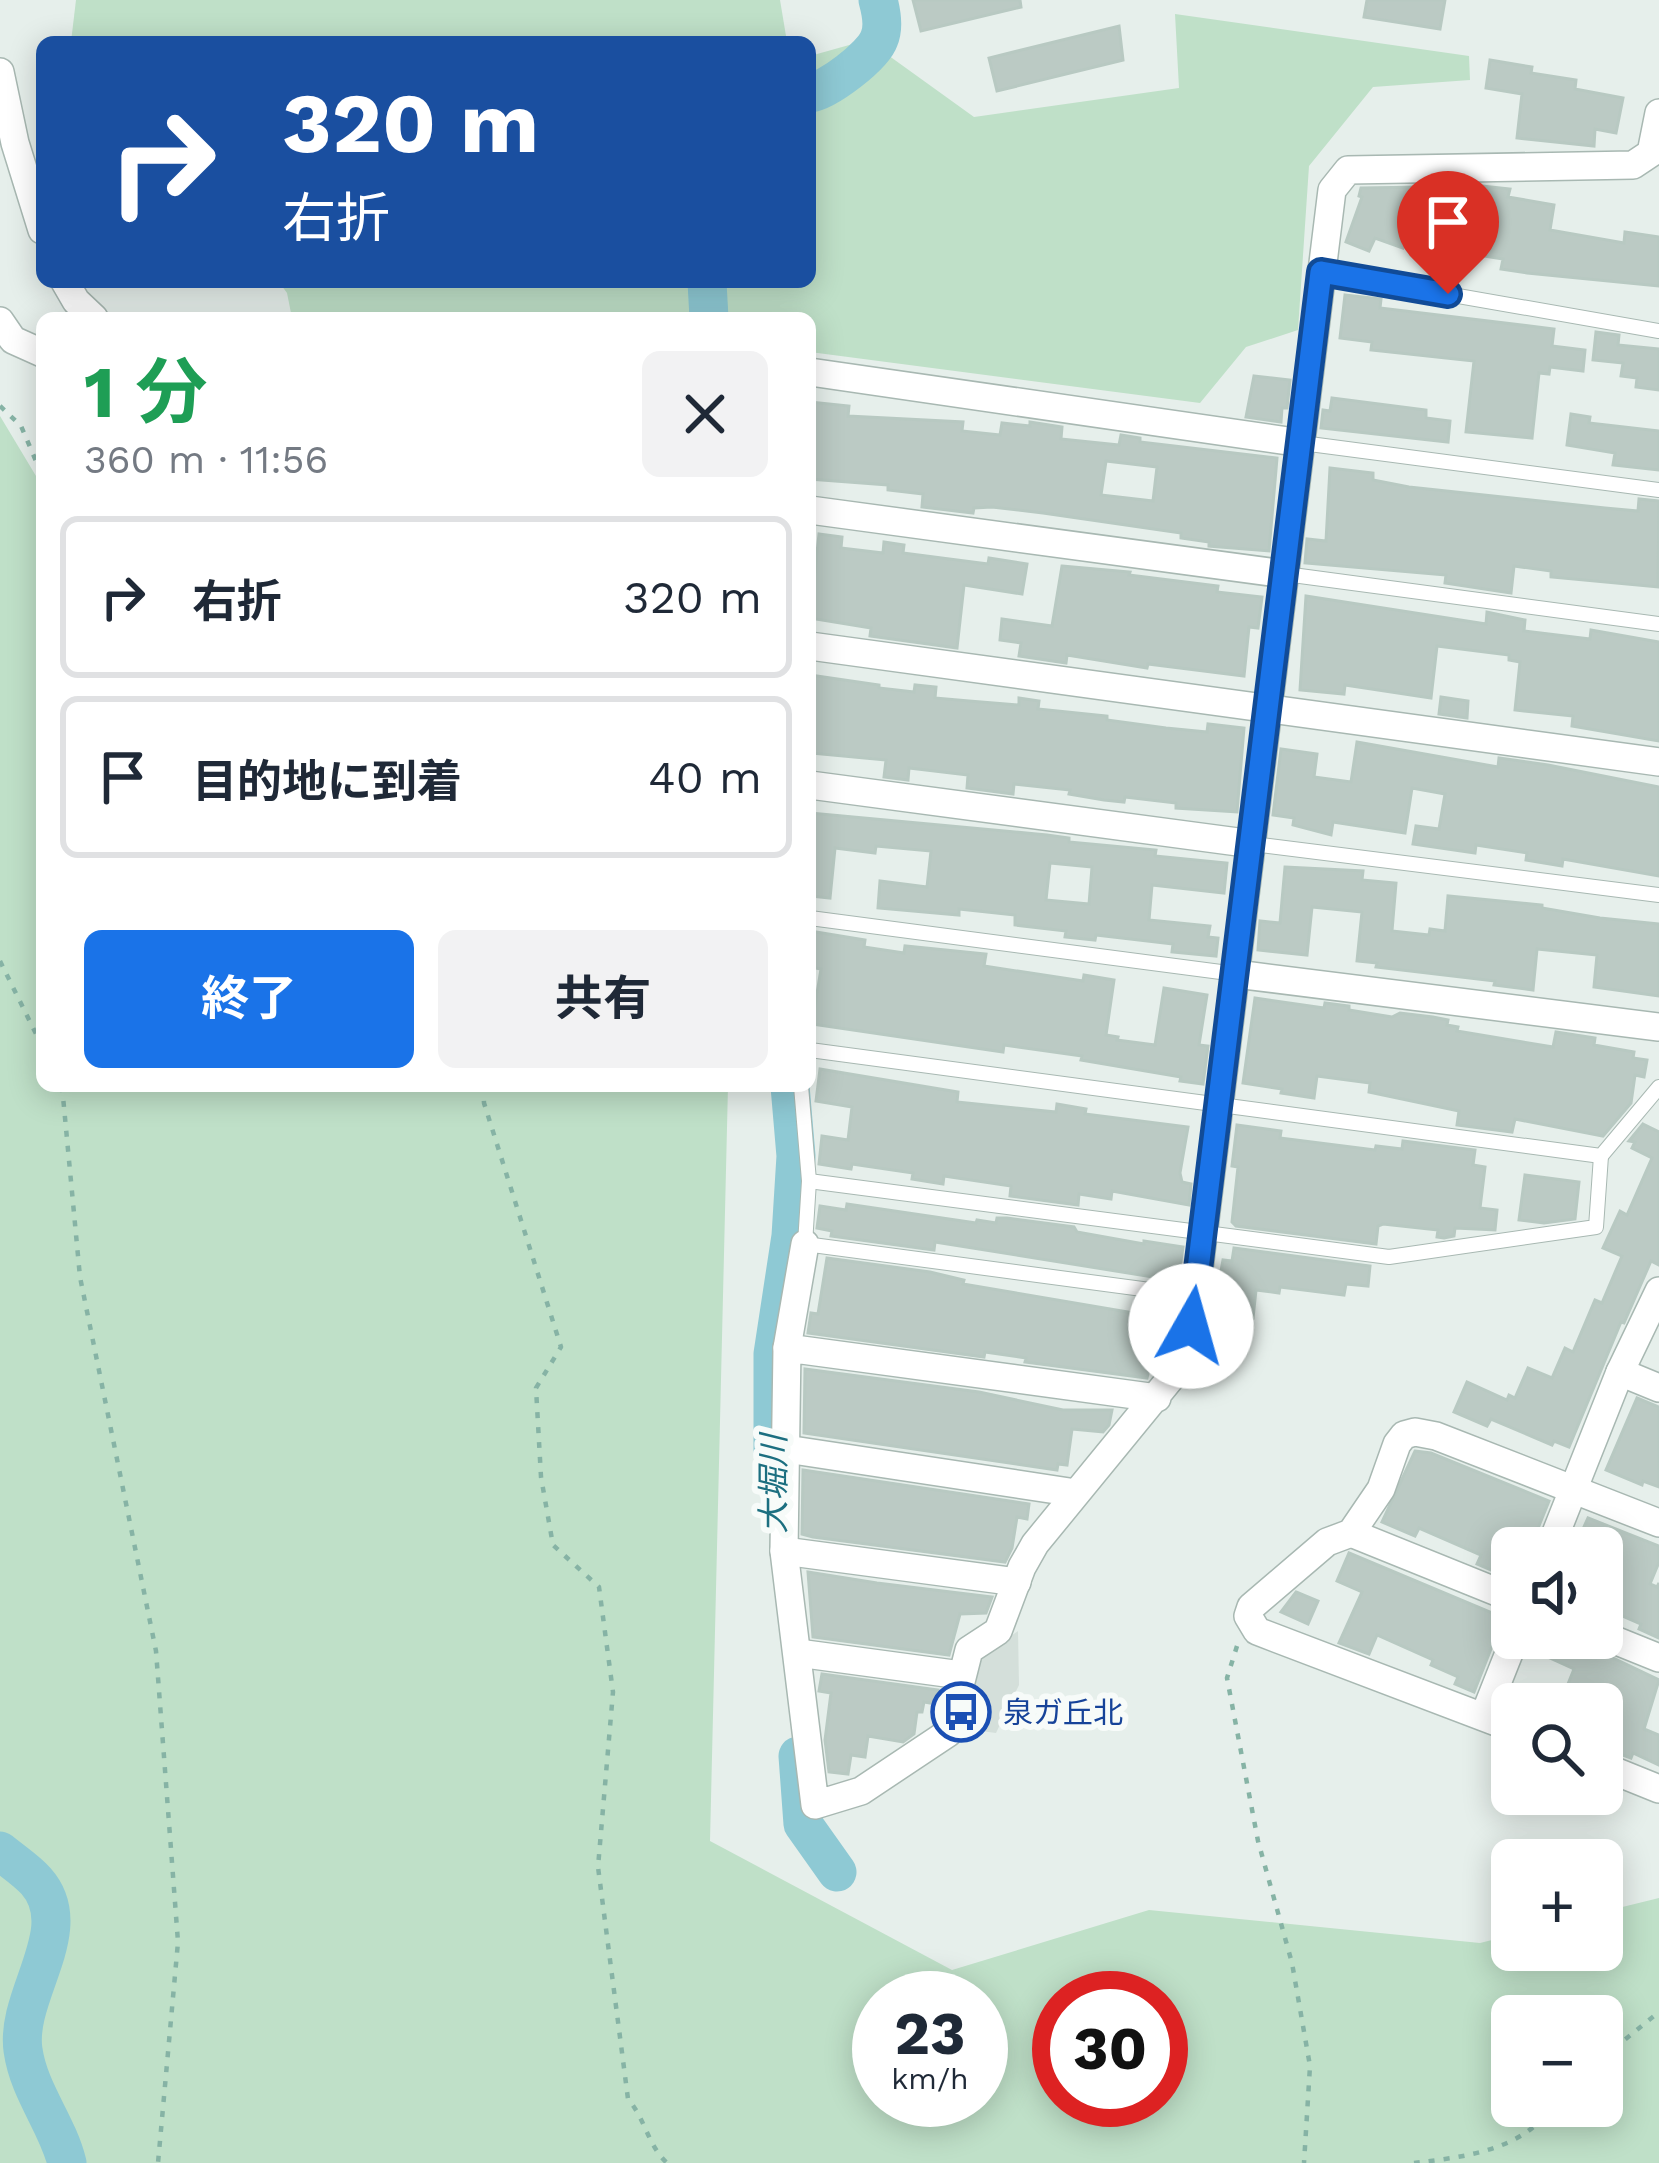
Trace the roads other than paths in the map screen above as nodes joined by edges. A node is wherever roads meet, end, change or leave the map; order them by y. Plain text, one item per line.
1 (0, 72) edge
2 (1659, 113) edge
3 (36, 211) edge
4 (1321, 272) junction
5 (68, 288) edge
6 (87, 312) edge
7 (0, 321) edge
8 (1659, 331) edge
9 (36, 350) edge
10 (816, 374) edge
11 (1302, 443) junction
12 (1659, 490) edge
13 (816, 511) edge
14 (1285, 574) junction
15 (1659, 624) edge
16 (816, 647) edge
17 (1269, 710) junction
18 (1659, 762) edge
19 (816, 785) edge
20 (1253, 844) junction
21 (1659, 895) edge
22 (816, 919) edge
23 (1236, 974) junction
24 (1659, 1028) edge
25 (816, 1052) edge
26 (1659, 1087) edge
27 (801, 1092) edge
28 (1220, 1103) junction
29 (1601, 1156) junction
30 (808, 1181) junction
31 (1202, 1232) junction
32 (805, 1244) junction
33 (1659, 1291) edge
34 (1195, 1296) junction
35 (787, 1348) junction
36 (1620, 1372) junction
37 (1659, 1388) edge
38 (1156, 1398) junction
39 (786, 1449) junction
40 (1574, 1488) junction
41 (1076, 1492) junction
42 (1659, 1523) edge
43 (1558, 1527) edge
44 (1351, 1533) junction
45 (784, 1551) junction
46 (1017, 1582) junction
47 (1491, 1590) edge
48 (1623, 1643) edge
49 (798, 1653) junction
50 (1659, 1658) edge
51 (1507, 1659) edge
52 (962, 1675) junction
53 (1484, 1716) junction
54 (1491, 1719) edge
55 (1623, 1775) edge
56 (1659, 1790) edge

1 - 3 street
2 - 4 street
4 - 8 lane
4 - 11 street
5 - 6 street
7 - 9 street
10 - 11 street
11 - 12 lane
11 - 14 street
13 - 14 street
14 - 15 lane
14 - 17 street
16 - 17 street
17 - 18 street
17 - 20 street
19 - 20 street
20 - 21 lane
20 - 23 street
22 - 23 lane
23 - 24 street
23 - 28 street
25 - 28 lane
26 - 29 lane
27 - 30 lane
28 - 29 lane
28 - 31 street
29 - 31 lane
30 - 31 lane
30 - 32 lane
31 - 34 street
32 - 34 lane
32 - 35 street
33 - 36 street
34 - 38 street
35 - 38 street
35 - 39 street
36 - 37 street
36 - 40 street
38 - 41 street
39 - 41 street
39 - 45 street
40 - 42 street
40 - 43 street
40 - 44 street
41 - 46 street
44 - 47 street
44 - 53 street
45 - 46 street
45 - 49 street
46 - 52 street
48 - 50 street
49 - 52 street
49 - 52 street
51 - 53 street
53 - 54 street
55 - 56 street

